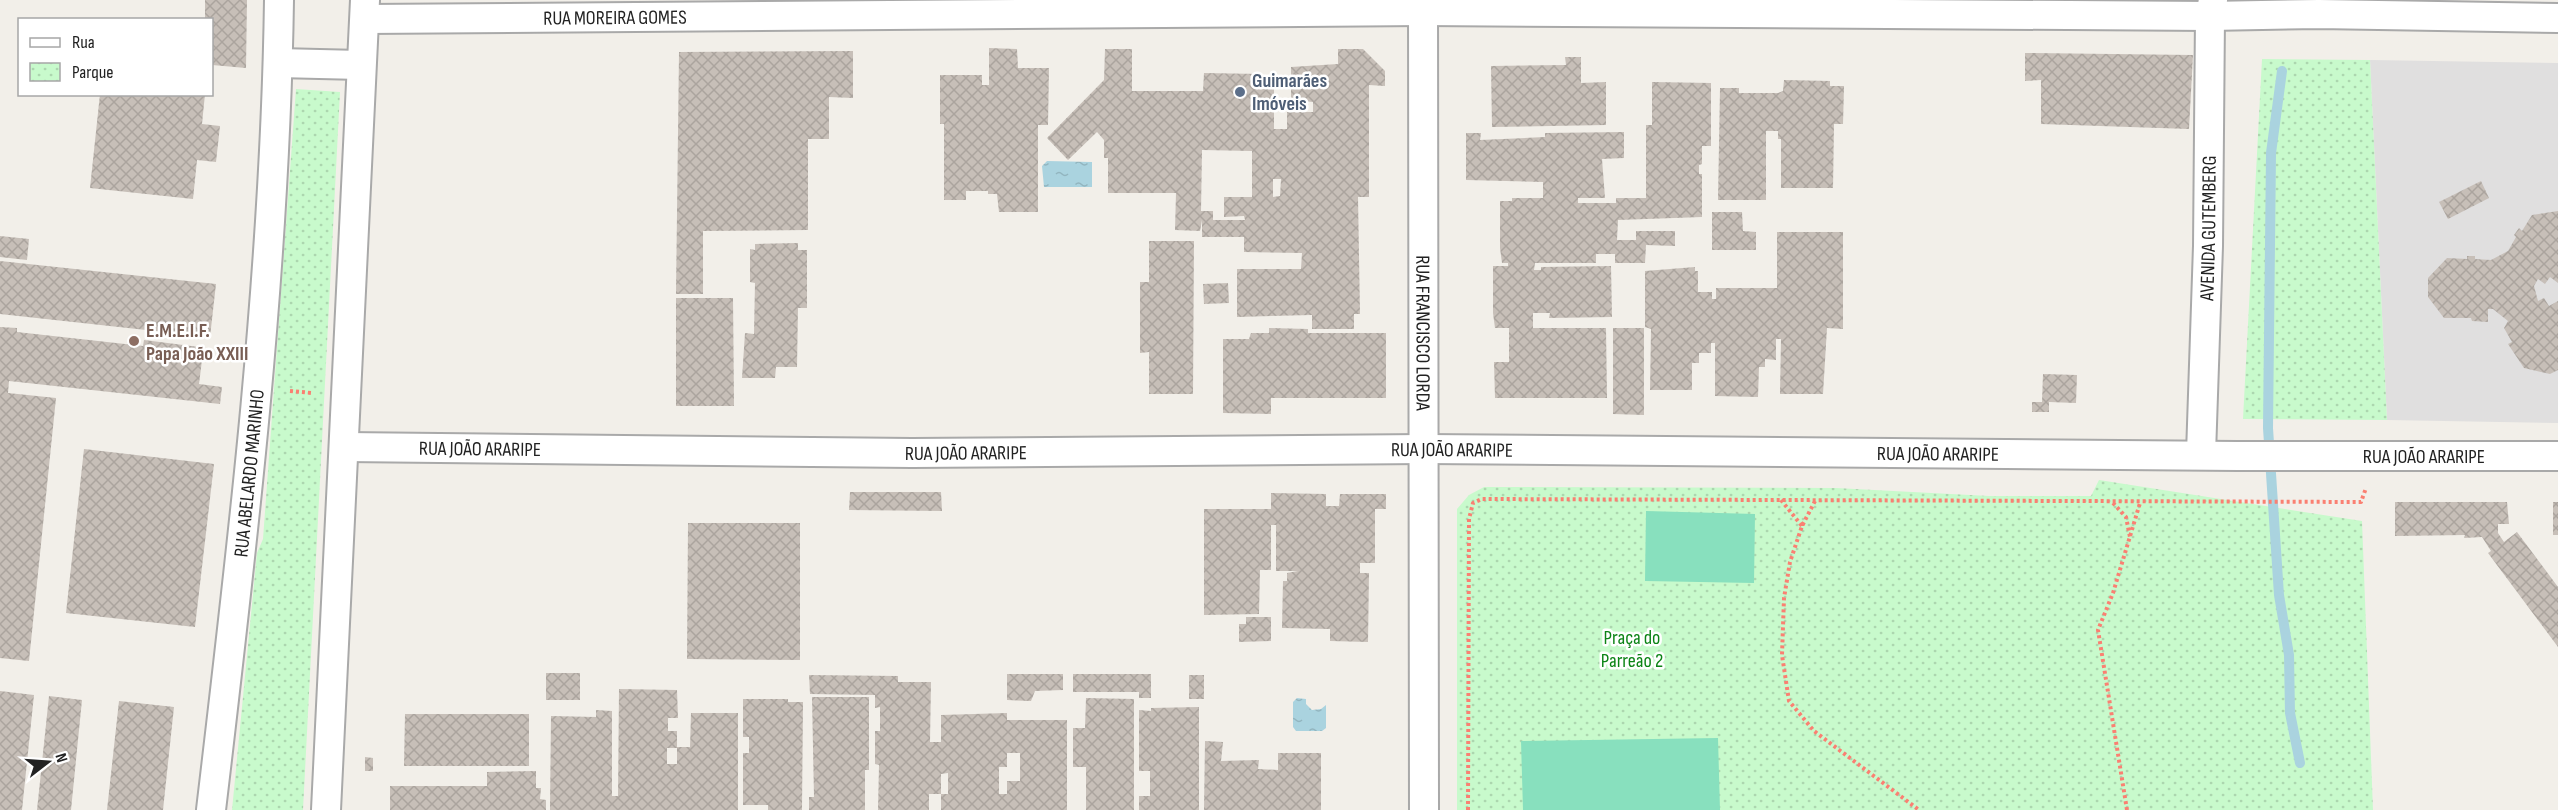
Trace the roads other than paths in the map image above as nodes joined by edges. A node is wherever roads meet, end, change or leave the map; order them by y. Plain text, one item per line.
1 (279, 0) edge
2 (1423, 6) edge
3 (2212, 8) edge
4 (365, 10) edge
5 (2558, 18) edge
6 (278, 63) junction
7 (361, 65) junction
8 (345, 447) junction
9 (1425, 449) junction
10 (2201, 454) junction
11 (2558, 456) edge
12 (211, 810) edge
13 (326, 810) edge
14 (1424, 810) edge

1 - 6 street, RUA ABELARDO MARINHO
2 - 3 street, RUA MOREIRA GOMES
2 - 4 street, RUA MOREIRA GOMES
2 - 9 street, RUA FRANCISCO LORDA
3 - 5 street, RUA MOREIRA GOMES
3 - 10 street, AVENIDA GUTEMBERG
4 - 7 street
6 - 7 street
6 - 12 street, RUA ABELARDO MARINHO
7 - 8 street
8 - 9 street, RUA JOÃO ARARIPE
8 - 13 street
9 - 10 street, RUA JOÃO ARARIPE
9 - 14 street, RUA FRANCISCO LORDA
10 - 11 street, RUA JOÃO ARARIPE

